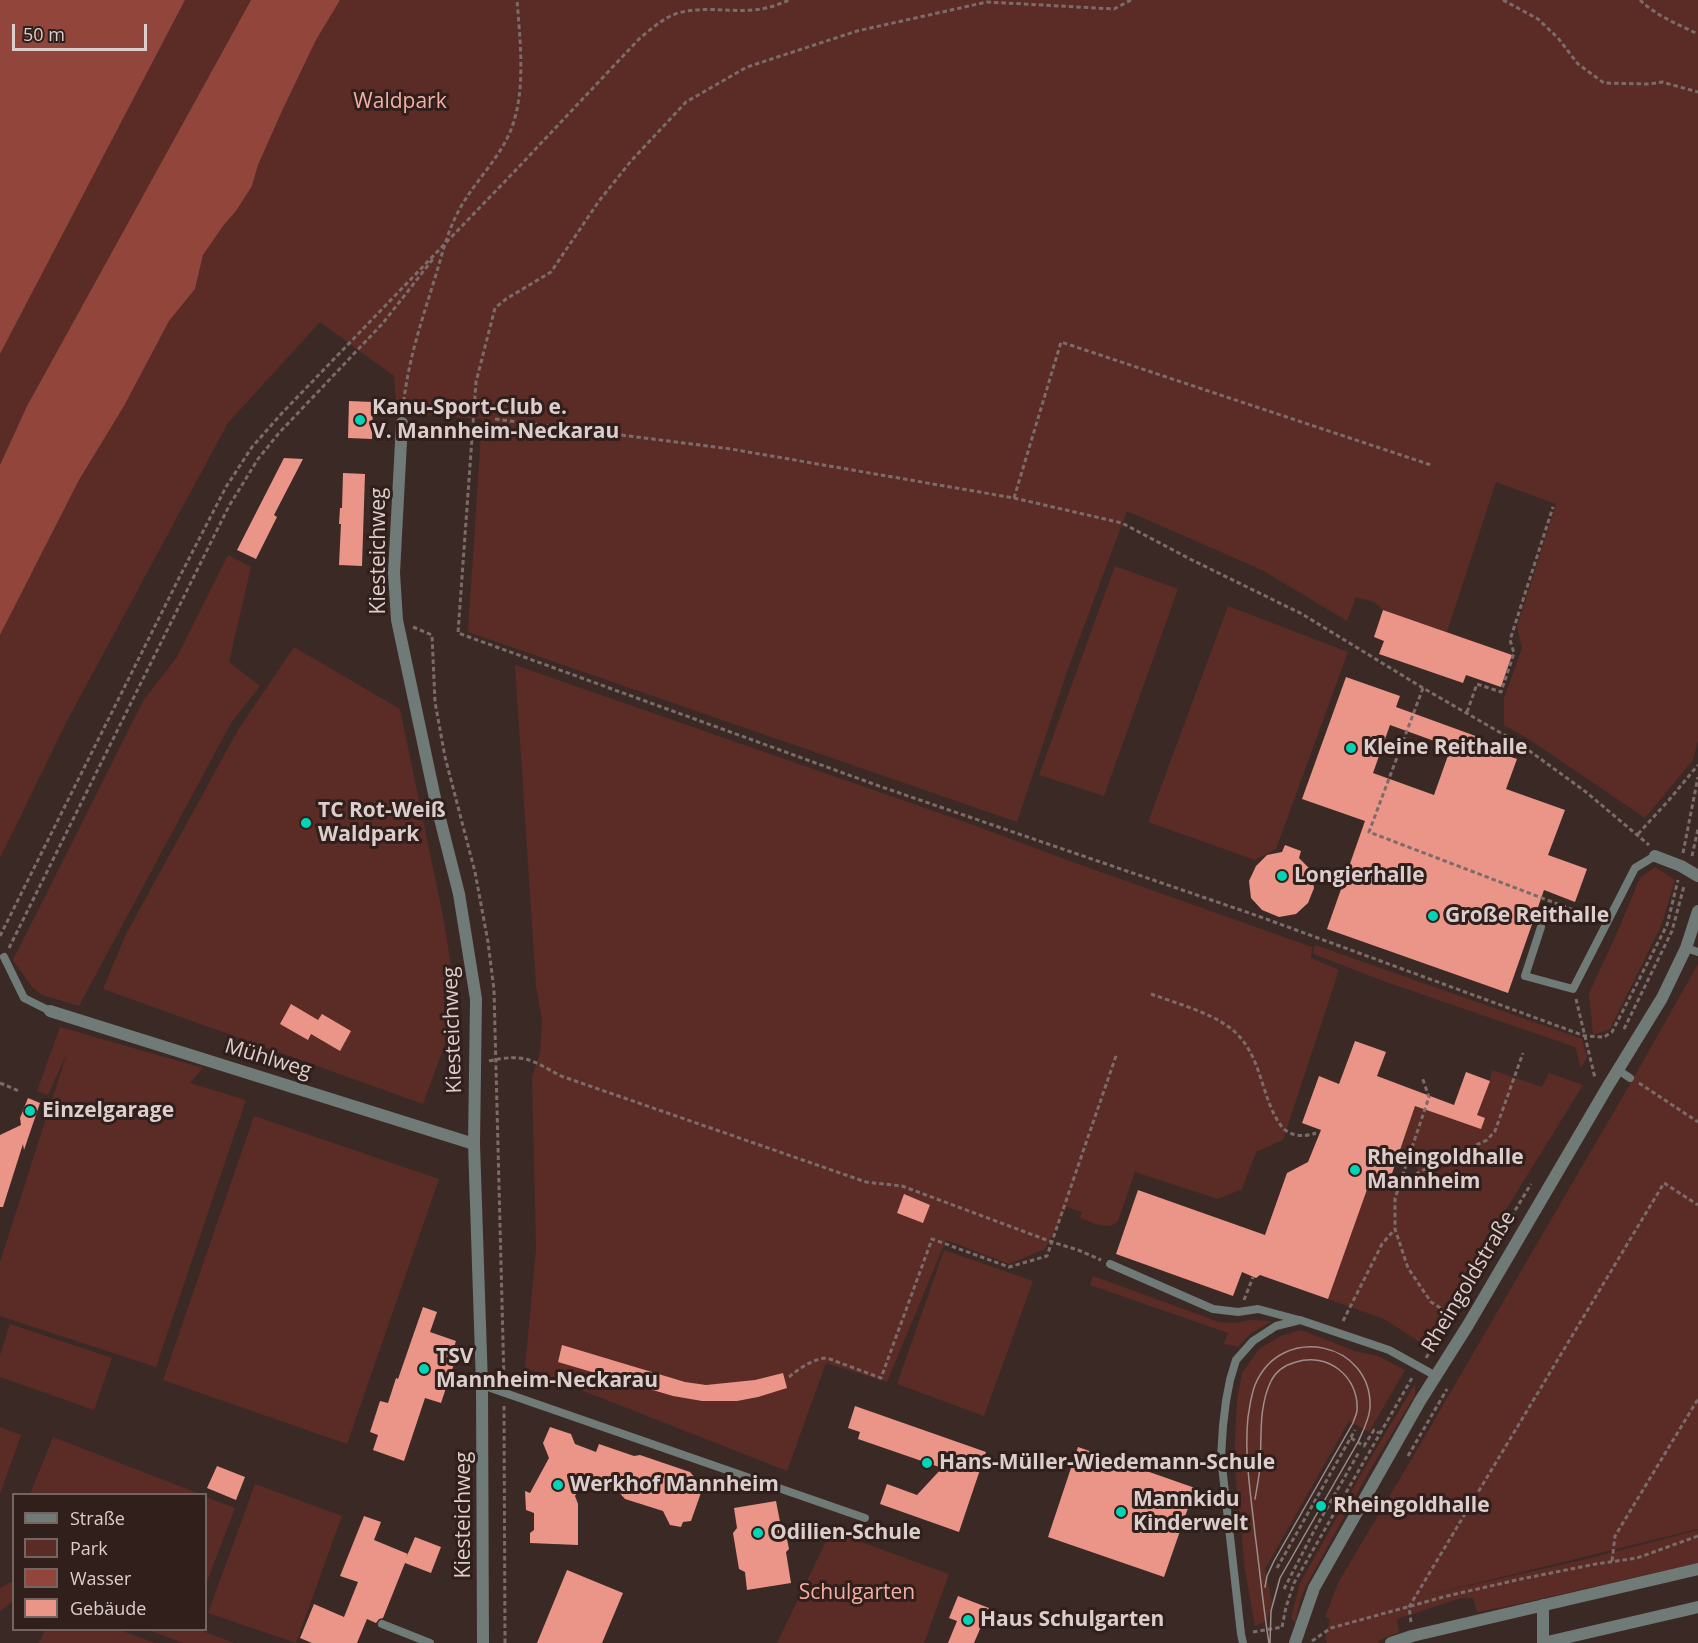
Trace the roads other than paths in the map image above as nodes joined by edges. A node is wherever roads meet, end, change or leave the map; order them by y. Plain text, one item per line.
1 (402, 423) road end
2 (1654, 855) joint
3 (1689, 870) edge
4 (1698, 911) edge
5 (1540, 927) dead end
6 (1686, 948) junction
7 (1698, 952) edge
8 (4, 957) road end
9 (50, 1011) joint
10 (1618, 1070) junction
11 (1630, 1077) road end
12 (474, 1144) junction
13 (1110, 1264) road end
14 (1300, 1320) junction
15 (1436, 1376) junction
16 (482, 1385) junction
17 (865, 1518) dead end
18 (1698, 1569) edge
19 (1543, 1605) junction
20 (1698, 1607) edge
21 (382, 1624) dead end
22 (1242, 1638) edge
23 (1297, 1639) edge
24 (430, 1643) edge
25 (483, 1643) edge
26 (1391, 1643) edge
27 (1543, 1643) edge

1 - 12 street, Kiesteichweg
2 - 3 street
2 - 5 lane
4 - 6 street, Rheingoldstraße
6 - 7 lane
6 - 10 street, Rheingoldstraße
8 - 9 lane
9 - 12 street, Mühlweg
10 - 11 lane
10 - 15 street, Rheingoldstraße
12 - 16 street, Kiesteichweg
13 - 14 lane
14 - 15 lane
14 - 22 lane
15 - 23 street, Rheingoldstraße
16 - 17 lane
16 - 25 street, Kiesteichweg
18 - 19 street
19 - 26 street
19 - 27 street
20 - 27 street
21 - 24 lane

